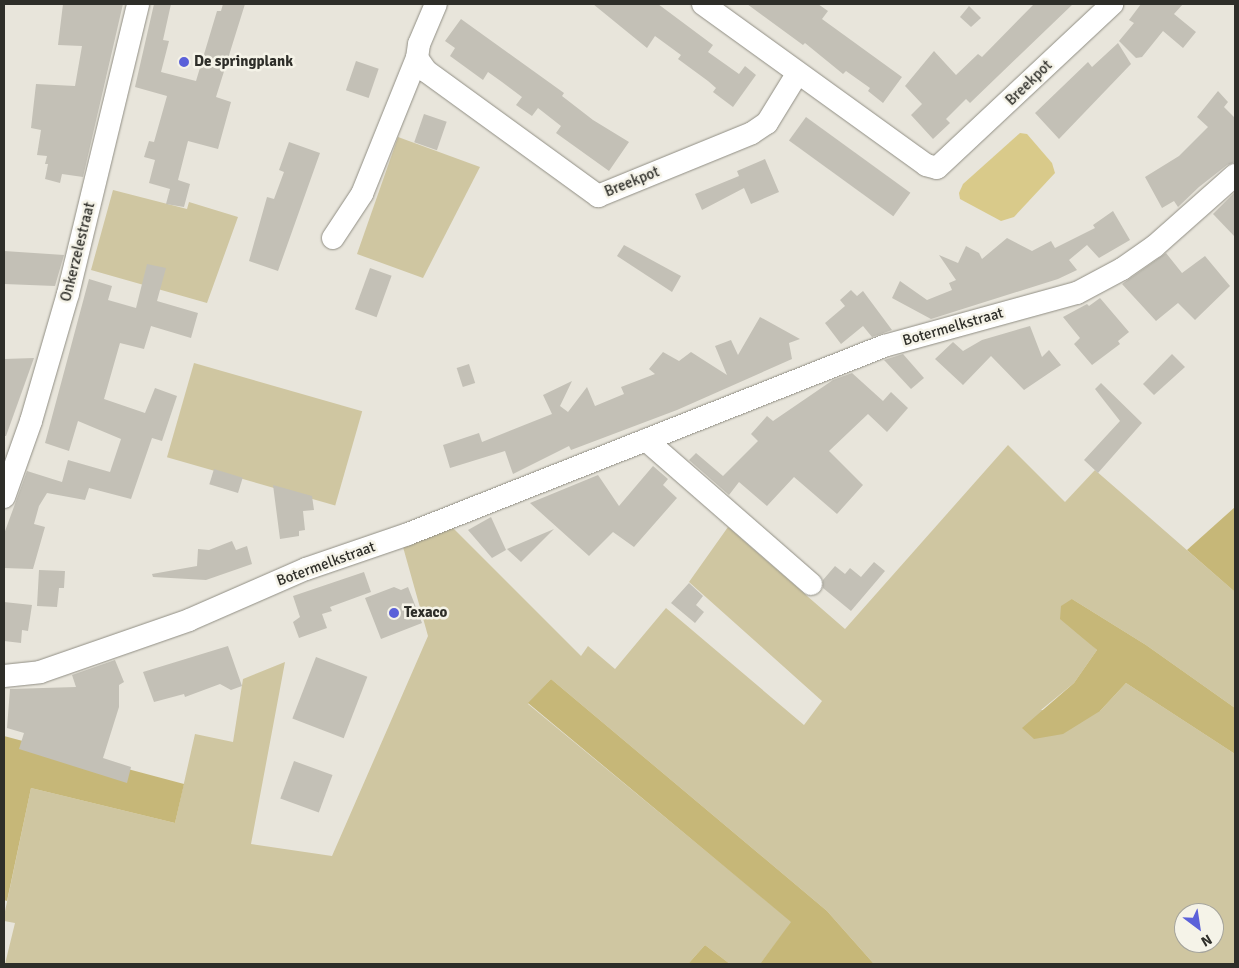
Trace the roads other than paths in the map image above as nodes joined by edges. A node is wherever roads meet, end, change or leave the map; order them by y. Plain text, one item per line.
1 (138, 4) edge
2 (436, 4) edge
3 (703, 4) edge
4 (1112, 4) edge
5 (418, 58) junction
6 (797, 74) junction
7 (1235, 175) edge
8 (333, 238) dead end
9 (646, 440) junction
10 (4, 497) edge
11 (811, 584) dead end
12 (4, 676) edge

1 - 10 street, Onkerzelestraat
2 - 5 street
3 - 6 street, Breekpot
4 - 6 street, Breekpot
5 - 6 street, Breekpot
5 - 8 street
7 - 9 street, Botermelkstraat
9 - 11 street
9 - 12 street, Botermelkstraat

